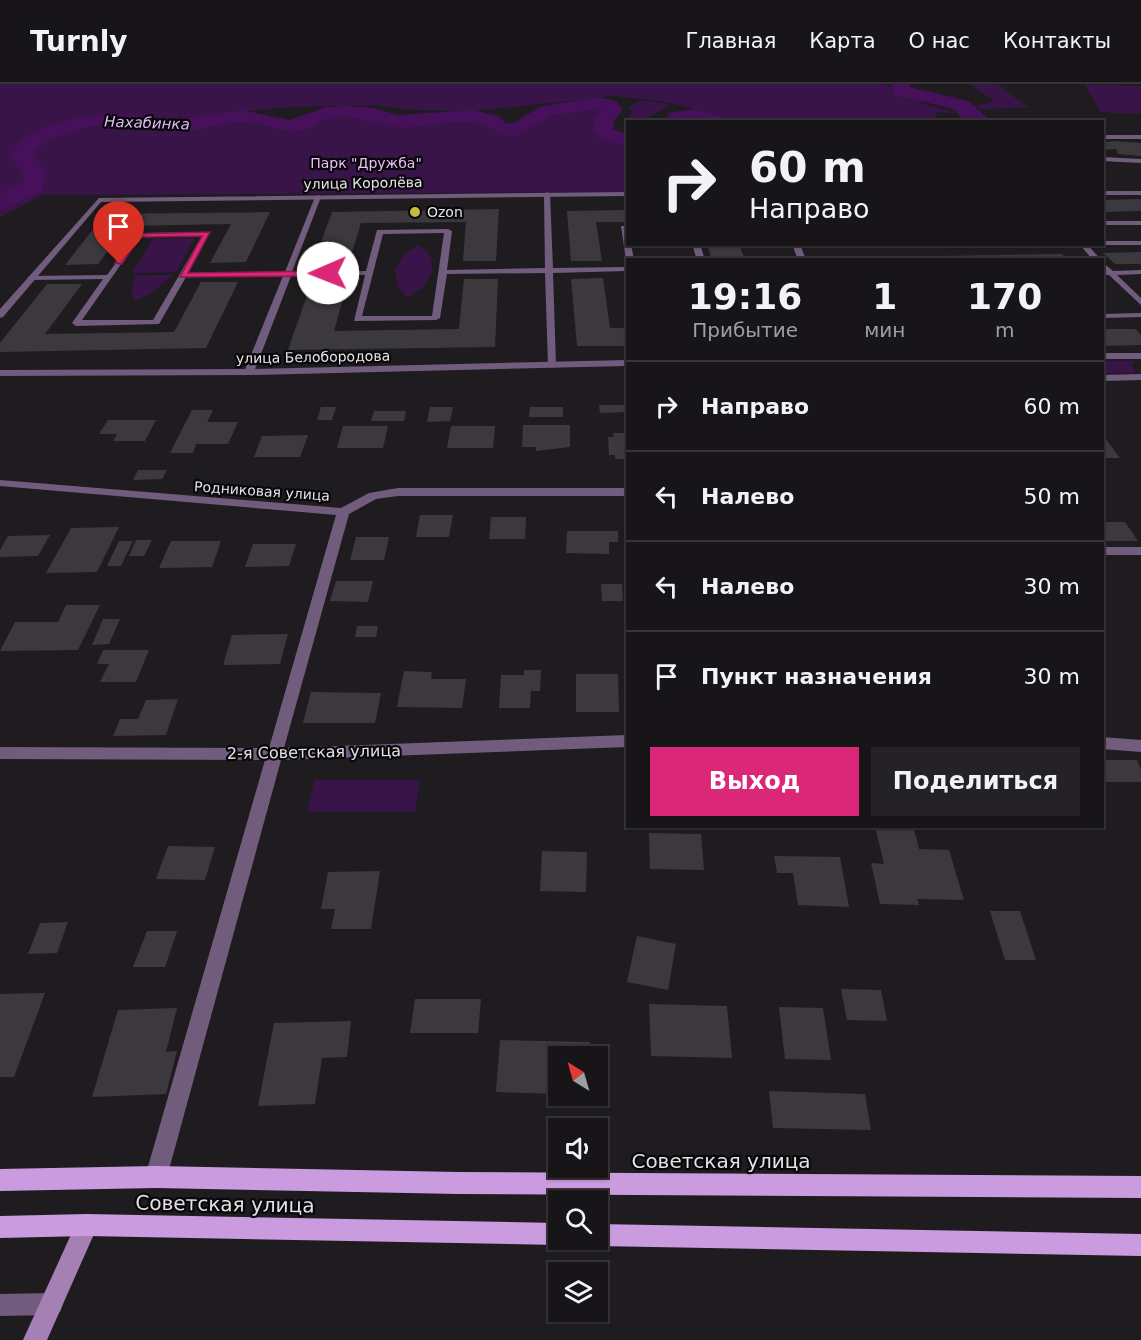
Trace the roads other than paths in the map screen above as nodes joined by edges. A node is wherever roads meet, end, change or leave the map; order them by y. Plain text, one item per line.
1 (1141, 136) edge
2 (1104, 137) edge
3 (1104, 159) edge
4 (1141, 161) edge
5 (1141, 193) edge
6 (547, 194) junction
7 (626, 194) edge
8 (1104, 194) edge
9 (318, 197) junction
10 (1104, 223) edge
11 (1141, 223) edge
12 (1104, 243) edge
13 (1141, 243) edge
14 (813, 246) edge
15 (859, 246) edge
16 (1085, 246) edge
17 (830, 247) edge
18 (1096, 258) edge
19 (1104, 266) edge
20 (626, 269) edge
21 (551, 270) junction
22 (443, 272) junction
23 (1141, 272) edge
24 (369, 273) junction
25 (1104, 273) edge
26 (1112, 273) junction
27 (288, 274) junction
28 (183, 275) junction
29 (109, 276) junction
30 (31, 278) junction
31 (1141, 303) edge
32 (0, 315) edge
33 (1141, 315) edge
34 (1104, 316) edge
35 (1104, 356) edge
36 (1141, 356) edge
37 (626, 363) edge
38 (552, 365) junction
39 (249, 372) junction
40 (0, 373) edge
41 (1141, 377) edge
42 (1104, 378) edge
43 (0, 483) edge
44 (626, 492) edge
45 (343, 512) junction
46 (1104, 551) edge
47 (1141, 551) edge
48 (626, 741) edge
49 (1104, 743) edge
50 (1141, 746) edge
51 (0, 753) edge
52 (277, 754) junction
53 (156, 1177) junction
54 (0, 1180) edge
55 (1141, 1187) edge
56 (87, 1225) junction
57 (0, 1227) edge
58 (548, 1234) edge
59 (608, 1235) edge
60 (1141, 1245) edge
61 (52, 1304) junction
62 (0, 1305) edge
63 (36, 1340) edge

1 - 2 lane
3 - 4 lane
5 - 8 lane
6 - 7 street, улица Королёва
6 - 9 street, улица Королёва
6 - 21 lane
9 - 27 lane
9 - 30 street, улица Королёва
10 - 11 street
12 - 13 street
14 - 17 lane
15 - 17 street
16 - 18 lane
19 - 26 lane
20 - 21 lane
21 - 22 lane
21 - 38 lane
22 - 24 lane
22 - 24 lane
23 - 26 lane
24 - 27 lane
25 - 26 lane
26 - 31 lane
27 - 28 lane
27 - 39 lane
28 - 29 lane
28 - 29 lane
29 - 30 lane
30 - 32 street
33 - 34 lane
35 - 36 street
37 - 38 street, улица Белобородова
38 - 39 street, улица Белобородова
39 - 40 street, улица Белобородова
41 - 42 lane
43 - 45 street, Родниковая улица
44 - 45 street, Родниковая улица
45 - 52 street
46 - 47 street
48 - 52 street, 2-я Советская улица
49 - 50 street
51 - 52 street, 2-я Советская улица
52 - 53 street
53 - 54 main road, Советская улица
53 - 55 main road, Советская улица
56 - 57 main road, Советская улица
56 - 58 main road, Советская улица
56 - 61 street
59 - 60 main road
61 - 62 lane
61 - 63 street

